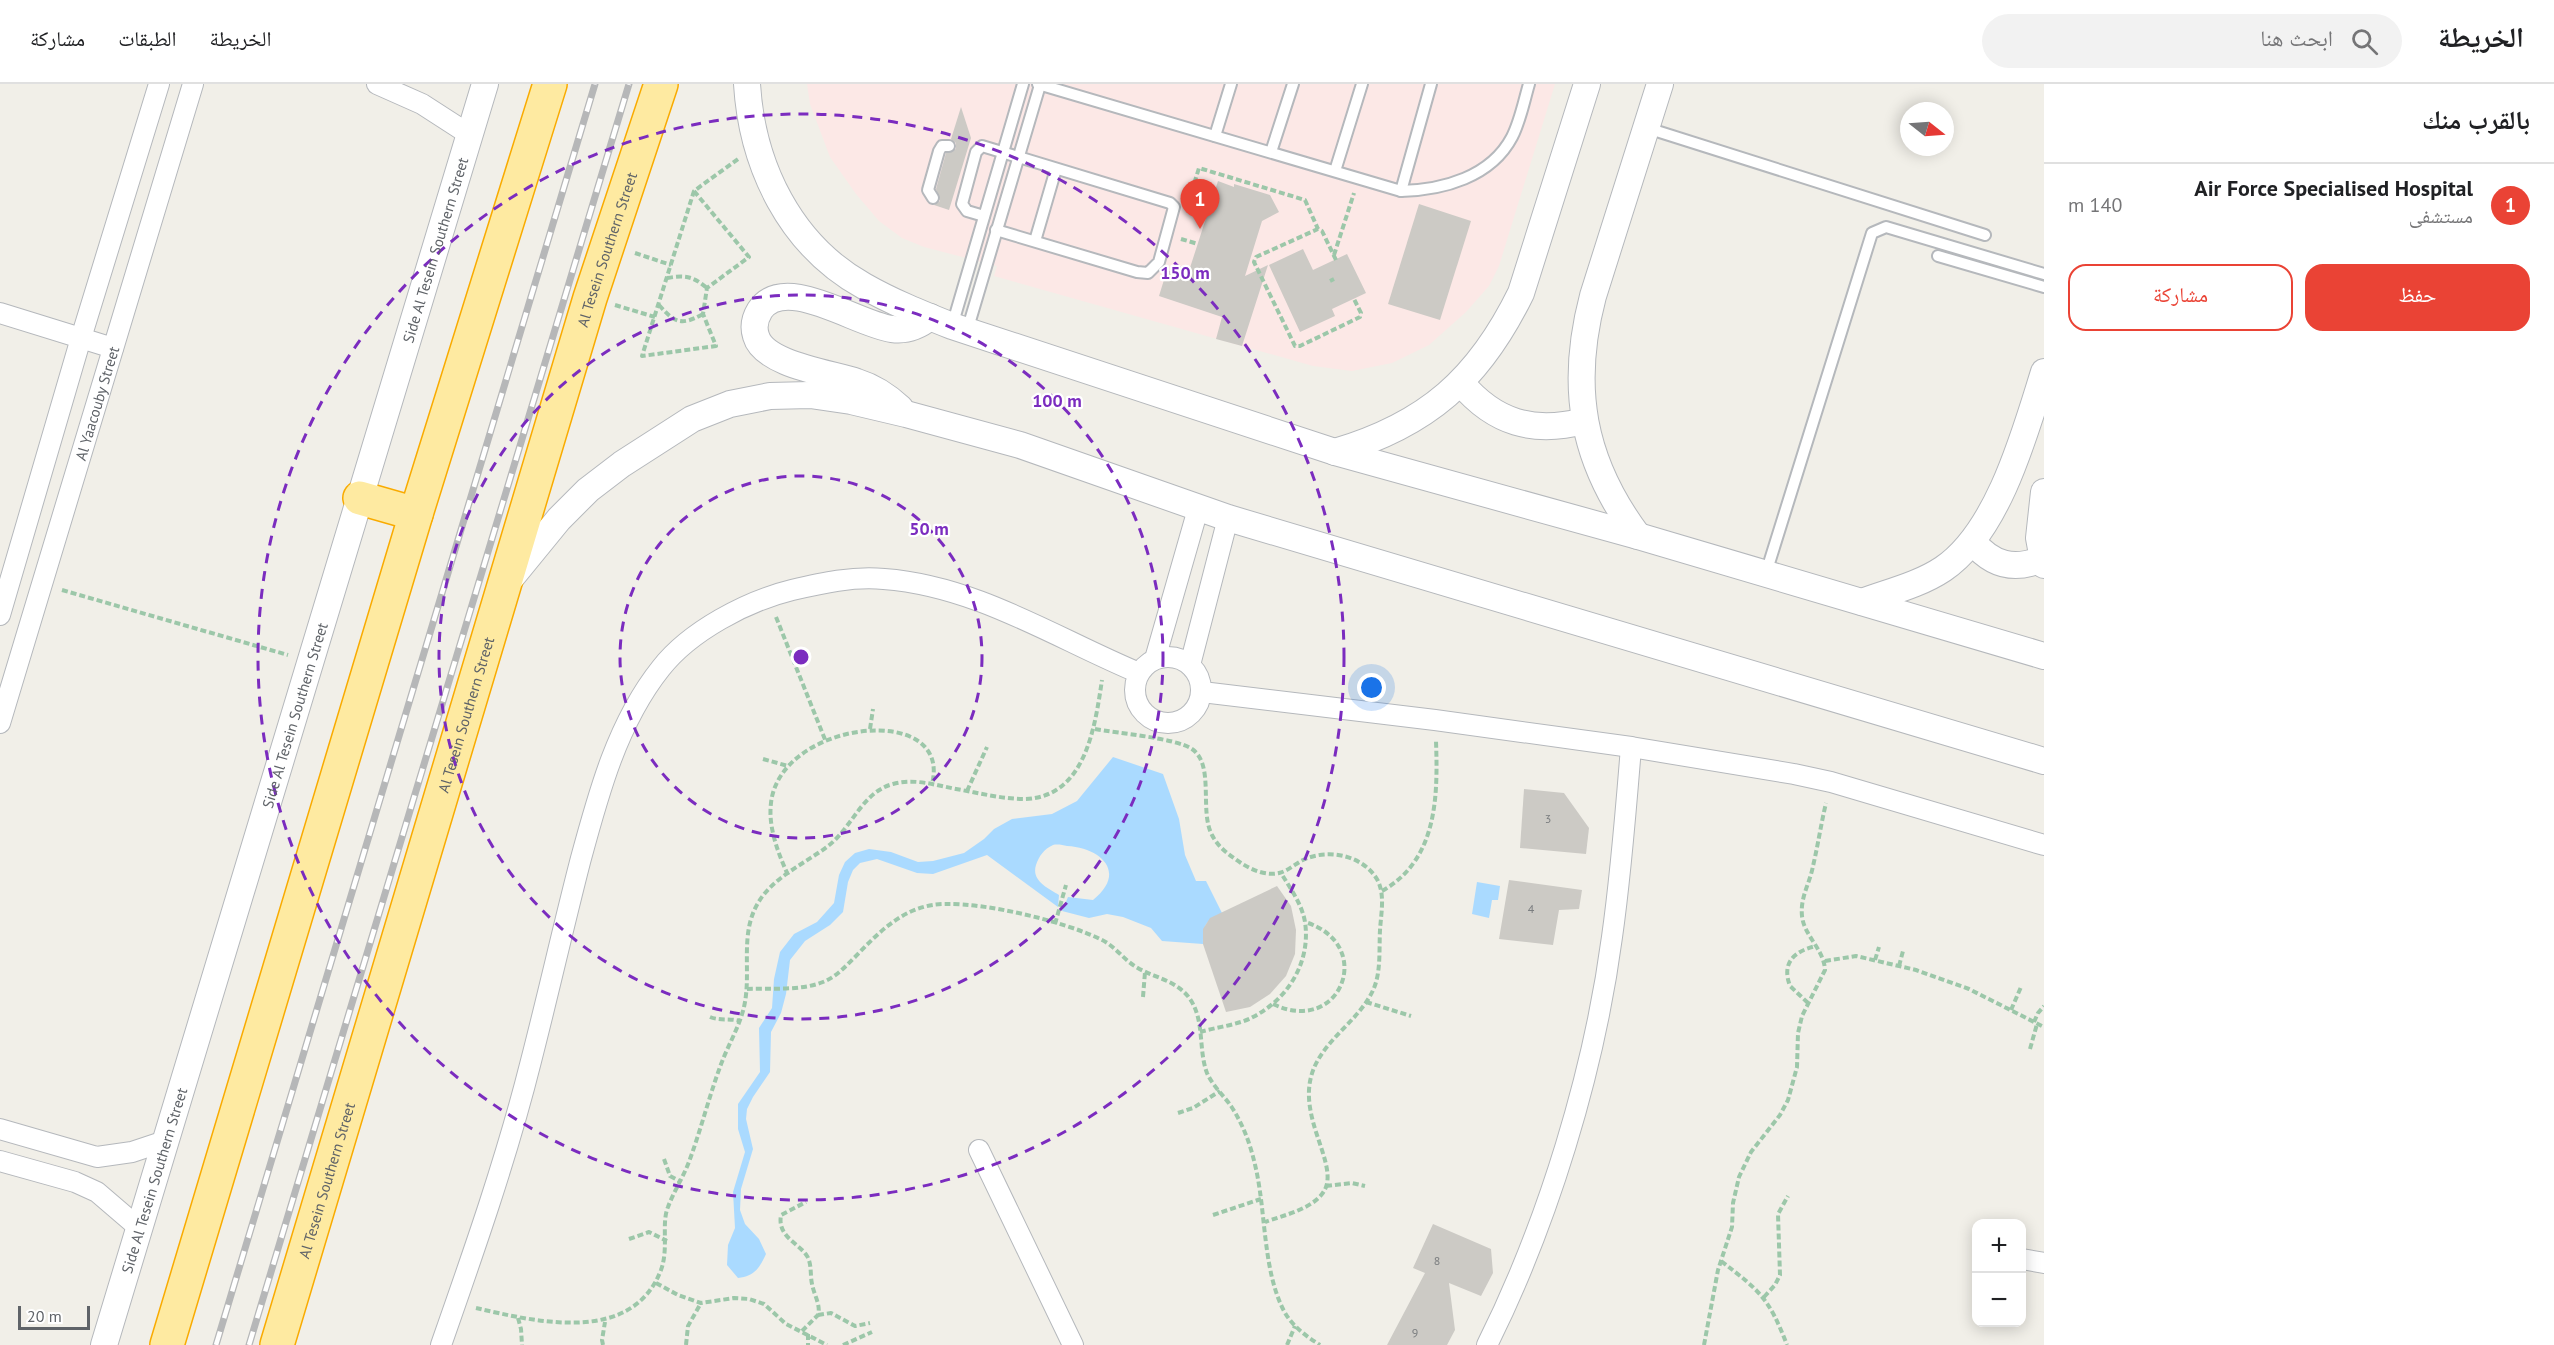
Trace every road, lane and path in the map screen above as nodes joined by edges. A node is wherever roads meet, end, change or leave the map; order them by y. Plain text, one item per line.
1 (159, 84) edge
2 (193, 84) edge
3 (377, 84) edge
4 (485, 84) edge
5 (550, 84) edge
6 (661, 84) edge
7 (747, 84) edge
8 (1023, 84) edge
9 (1039, 84) edge
10 (1231, 84) edge
11 (1293, 84) edge
12 (1362, 84) edge
13 (1431, 84) edge
14 (1529, 84) edge
15 (1587, 84) edge
16 (1660, 84) edge
17 (1647, 128) junction
18 (470, 135) junction
19 (1215, 136) junction
20 (756, 146) junction
21 (949, 146) dead end
22 (1003, 152) junction
23 (1271, 152) junction
24 (1018, 157) junction
25 (1056, 169) junction
26 (1335, 171) junction
27 (1359, 178) junction
28 (694, 191) junction
29 (1401, 191) junction
30 (933, 198) dead end
31 (1187, 208) dead end
32 (984, 216) junction
33 (1318, 228) junction
34 (996, 230) junction
35 (1985, 235) dead end
36 (1035, 242) junction
37 (608, 244) junction
38 (1198, 244) dead end
39 (1175, 246) dead end
40 (1938, 256) dead end
41 (671, 265) junction
42 (2044, 274) edge
43 (667, 278) junction
44 (2044, 287) edge
45 (707, 288) junction
46 (590, 298) junction
47 (1354, 299) dead end
48 (658, 305) junction
49 (0, 313) edge
50 (703, 314) junction
51 (655, 317) junction
52 (950, 325) junction
53 (81, 338) junction
54 (113, 348) junction
55 (2044, 372) edge
56 (1461, 383) junction
57 (906, 414) junction
58 (1584, 421) junction
59 (1335, 452) junction
60 (2044, 492) edge
61 (360, 498) junction
62 (1198, 509) junction
63 (416, 514) junction
64 (1228, 518) junction
65 (1638, 536) junction
66 (1973, 542) junction
67 (2043, 562) edge
68 (1766, 573) junction
69 (41, 584) junction
70 (506, 584) junction
71 (768, 596) junction
72 (1862, 602) junction
73 (0, 615) edge
74 (2044, 656) edge
75 (1106, 659) junction
76 (1155, 659) junction
77 (310, 662) junction
78 (1190, 665) junction
79 (1139, 673) junction
80 (1202, 692) junction
81 (873, 709) dead end
82 (1435, 720) junction
83 (0, 723) edge
84 (870, 729) junction
85 (1095, 729) junction
86 (826, 741) junction
87 (987, 747) dead end
88 (1631, 747) junction
89 (763, 759) dead end
90 (2044, 761) edge
91 (789, 766) junction
92 (1831, 782) junction
93 (932, 784) junction
94 (967, 791) junction
95 (2044, 845) edge
96 (1281, 873) junction
97 (788, 874) junction
98 (1066, 885) dead end
99 (1382, 891) junction
100 (1305, 922) junction
101 (1055, 924) junction
102 (1816, 946) junction
103 (1879, 947) dead end
104 (1903, 951) dead end
105 (1875, 960) junction
106 (1825, 962) junction
107 (1899, 966) junction
108 (1145, 972) junction
109 (2021, 987) dead end
110 (747, 989) junction
111 (1143, 997) dead end
112 (1366, 1002) junction
113 (1808, 1003) junction
114 (1273, 1005) junction
115 (2044, 1006) edge
116 (2011, 1010) junction
117 (1411, 1016) dead end
118 (710, 1017) dead end
119 (740, 1021) junction
120 (2035, 1023) junction
121 (2044, 1027) edge
122 (1200, 1032) junction
123 (2030, 1049) dead end
124 (1220, 1091) junction
125 (1178, 1113) dead end
126 (0, 1130) edge
127 (165, 1141) junction
128 (979, 1150) dead end
129 (664, 1159) dead end
130 (0, 1161) edge
131 (681, 1182) junction
132 (1326, 1186) junction
133 (1365, 1186) dead end
134 (1788, 1196) dead end
135 (1261, 1199) junction
136 (806, 1202) dead end
137 (1213, 1215) dead end
138 (1265, 1222) junction
139 (139, 1228) junction
140 (628, 1239) dead end
141 (667, 1241) junction
142 (2026, 1260) edge
143 (1721, 1261) junction
144 (2044, 1263) edge
145 (656, 1283) junction
146 (1764, 1297) junction
147 (701, 1302) junction
148 (456, 1304) junction
149 (818, 1316) junction
150 (517, 1317) junction
151 (605, 1322) junction
152 (870, 1323) dead end
153 (1295, 1326) junction
154 (801, 1331) junction
155 (872, 1332) dead end
156 (808, 1334) junction
157 (104, 1345) edge
158 (167, 1345) edge
159 (277, 1345) edge
160 (441, 1345) edge
161 (522, 1345) edge
162 (603, 1345) edge
163 (686, 1345) edge
164 (808, 1345) edge
165 (827, 1345) edge
166 (843, 1345) edge
167 (1073, 1345) edge
168 (1287, 1345) edge
169 (1320, 1345) edge
170 (1487, 1345) edge
171 (1704, 1345) edge
172 (1787, 1345) edge

1 - 53 street
2 - 54 street, Al Yaacouby Street
3 - 18 street
4 - 18 street, Side Al Tesein Southern Street
5 - 63 highway
6 - 37 highway, Al Tesein Southern Street
7 - 20 street
8 - 22 lane
9 - 19 lane
9 - 24 lane
10 - 19 lane
11 - 23 lane
12 - 26 lane
13 - 29 lane
14 - 29 lane
15 - 56 street
16 - 17 street
17 - 35 lane
17 - 58 street
18 - 61 street, Side Al Tesein Southern Street
19 - 23 lane
20 - 28 path
20 - 52 street
21 - 30 lane
22 - 24 lane
22 - 32 lane
22 - 32 lane
23 - 26 lane
24 - 25 lane
24 - 34 lane
25 - 36 lane
25 - 36 lane
26 - 27 lane
27 - 29 lane
27 - 33 path
28 - 41 path
28 - 45 path
31 - 33 path
32 - 52 lane
33 - 47 path
34 - 36 lane
34 - 52 lane
37 - 41 path
37 - 46 highway, Al Tesein Southern Street
38 - 39 path
40 - 44 lane
41 - 43 path
42 - 68 lane
43 - 45 path
43 - 48 path
45 - 50 path
46 - 51 path
46 - 70 highway, Al Tesein Southern Street
48 - 50 path
48 - 51 path
49 - 53 street
50 - 51 path
52 - 57 street
52 - 59 street
53 - 54 street
53 - 73 street
54 - 69 street, Al Yaacouby Street
55 - 66 street
56 - 58 street
56 - 59 street
57 - 62 street
57 - 70 street
58 - 65 street
59 - 65 street
60 - 67 street
61 - 63 highway
61 - 77 street, Side Al Tesein Southern Street
62 - 64 street
62 - 76 street
63 - 158 highway
64 - 78 street
64 - 90 street
65 - 68 street
66 - 67 street
66 - 72 street
68 - 72 street
69 - 77 path
69 - 83 street, Al Yaacouby Street
70 - 159 highway, Al Tesein Southern Street
71 - 75 street
71 - 86 path
71 - 148 street
72 - 74 street
75 - 79 street
75 - 85 path
76 - 78 street
76 - 79 street
77 - 127 street, Side Al Tesein Southern Street
78 - 80 street
79 - 80 street
80 - 82 street
81 - 84 path
82 - 88 street
82 - 99 path
84 - 86 path
84 - 93 path
85 - 94 path
85 - 96 path
86 - 91 path
87 - 94 path
88 - 92 street
88 - 170 street
89 - 91 path
91 - 97 path
92 - 95 street
92 - 102 path
93 - 94 path
93 - 97 path
96 - 99 path
96 - 100 path
97 - 110 path
98 - 101 path
99 - 112 path
100 - 114 path
100 - 114 path
101 - 108 path
101 - 110 path
102 - 106 path
102 - 113 path
103 - 105 path
104 - 107 path
105 - 106 path
105 - 107 path
106 - 113 path
107 - 116 path
108 - 111 path
108 - 122 path
109 - 116 path
110 - 119 path
112 - 117 path
112 - 132 path
113 - 143 path
114 - 122 path
115 - 120 path
116 - 120 path
118 - 119 path
119 - 131 path
120 - 121 path
120 - 123 path
122 - 124 path
124 - 125 path
124 - 135 path
126 - 127 street
127 - 139 street, Side Al Tesein Southern Street
128 - 167 street
129 - 131 path
130 - 139 street
131 - 141 path
132 - 133 path
132 - 138 path
134 - 146 path
135 - 137 path
135 - 138 path
136 - 149 path
138 - 153 path
139 - 157 street, Side Al Tesein Southern Street
140 - 141 path
141 - 145 path
142 - 144 street
143 - 146 path
143 - 171 path
145 - 147 path
145 - 151 path
146 - 172 path
147 - 154 path
147 - 163 path
148 - 150 path
148 - 160 street
149 - 152 path
149 - 154 path
150 - 151 path
150 - 161 path
151 - 162 path
153 - 168 path
153 - 169 path
154 - 156 path
155 - 166 path
156 - 164 path
156 - 165 path

